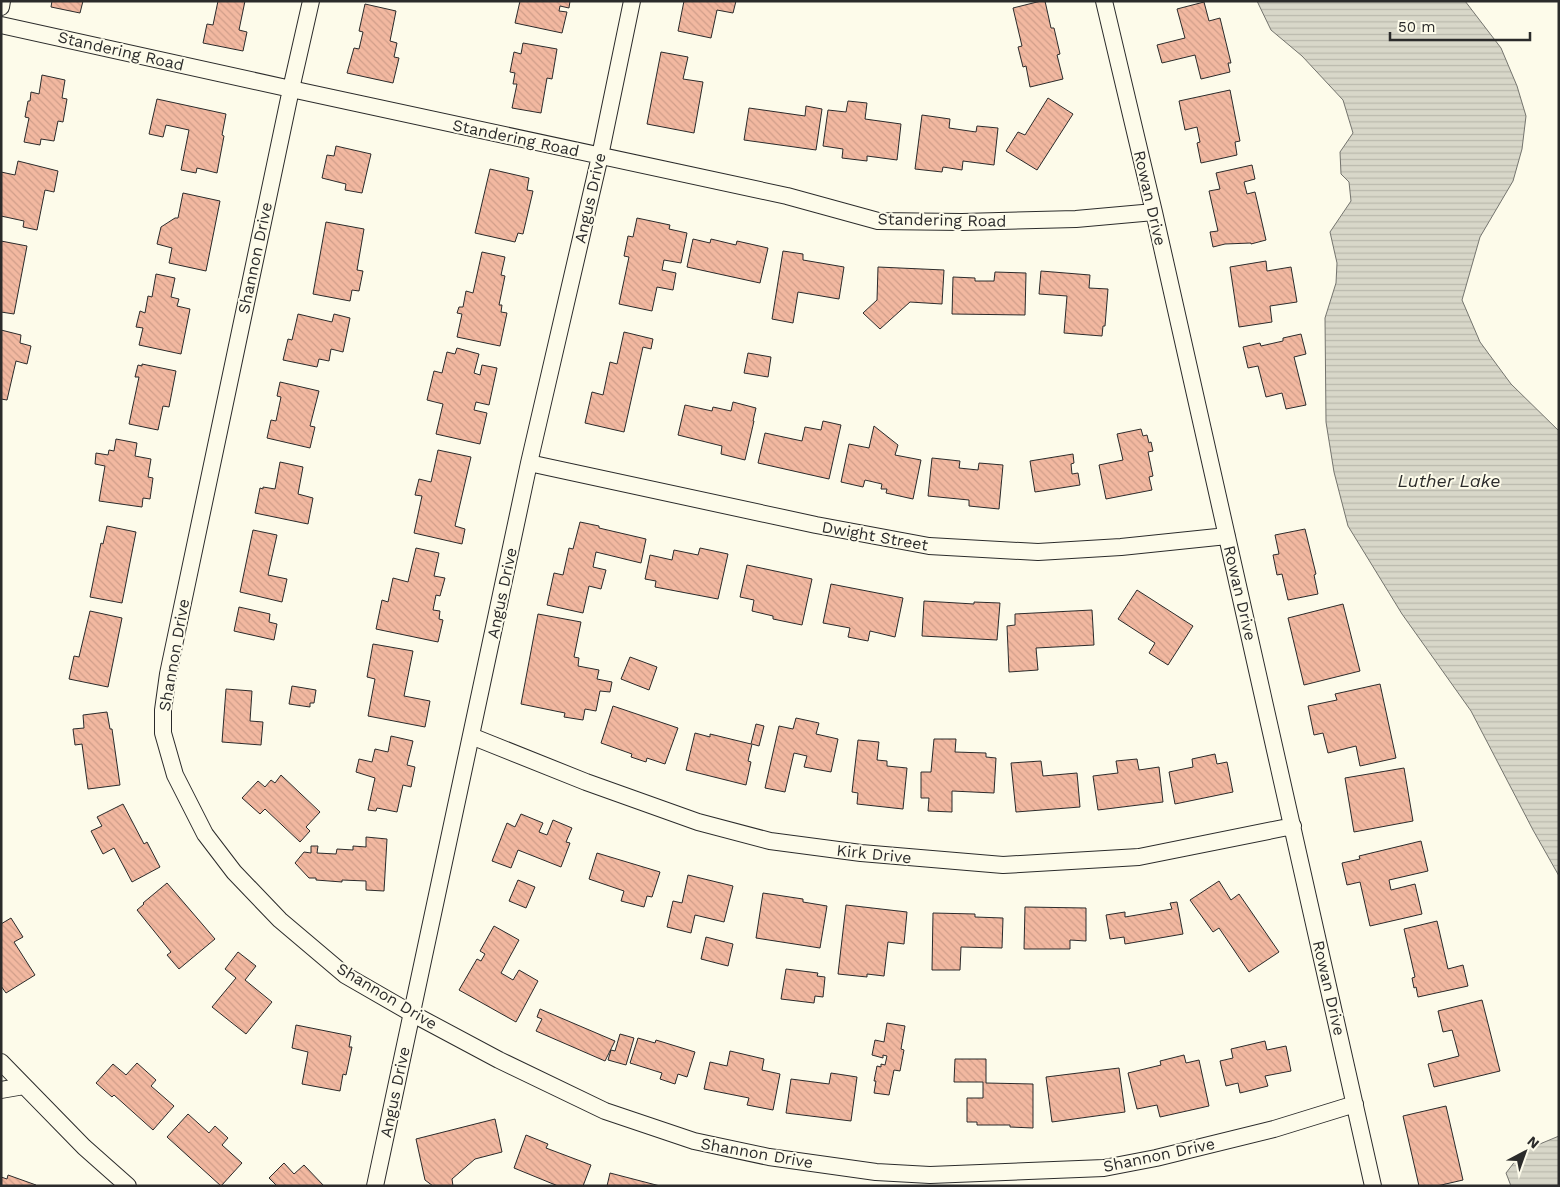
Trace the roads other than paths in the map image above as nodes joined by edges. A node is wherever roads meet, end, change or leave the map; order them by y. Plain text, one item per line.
1 (2, 1) edge
2 (311, 1) edge
3 (632, 1) edge
4 (1104, 1) edge
5 (1, 7) edge
6 (1, 25) edge
7 (291, 90) junction
8 (600, 156) junction
9 (1154, 212) junction
10 (530, 463) junction
11 (1227, 536) junction
12 (471, 736) junction
13 (1293, 826) junction
14 (411, 1013) junction
15 (1, 1062) edge
16 (24, 1086) junction
17 (1, 1090) edge
18 (1355, 1104) junction
19 (128, 1186) edge
20 (375, 1186) edge
21 (1373, 1186) edge

1 - 5 street
2 - 7 street, Shannon Drive
3 - 8 street, Angus Drive
4 - 9 street, Rowan Drive
6 - 7 street, Standering Road
7 - 8 street, Standering Road
7 - 14 street, Shannon Drive
8 - 9 street, Standering Road
8 - 10 street, Angus Drive
9 - 11 street, Rowan Drive
10 - 11 street, Dwight Street
10 - 12 street, Angus Drive
11 - 13 street, Rowan Drive
12 - 13 street, Kirk Drive
12 - 14 street, Angus Drive
13 - 18 street, Rowan Drive
14 - 18 street, Shannon Drive
14 - 20 street, Angus Drive
15 - 16 street
16 - 17 street
16 - 19 street
18 - 21 street, Rowan Drive

